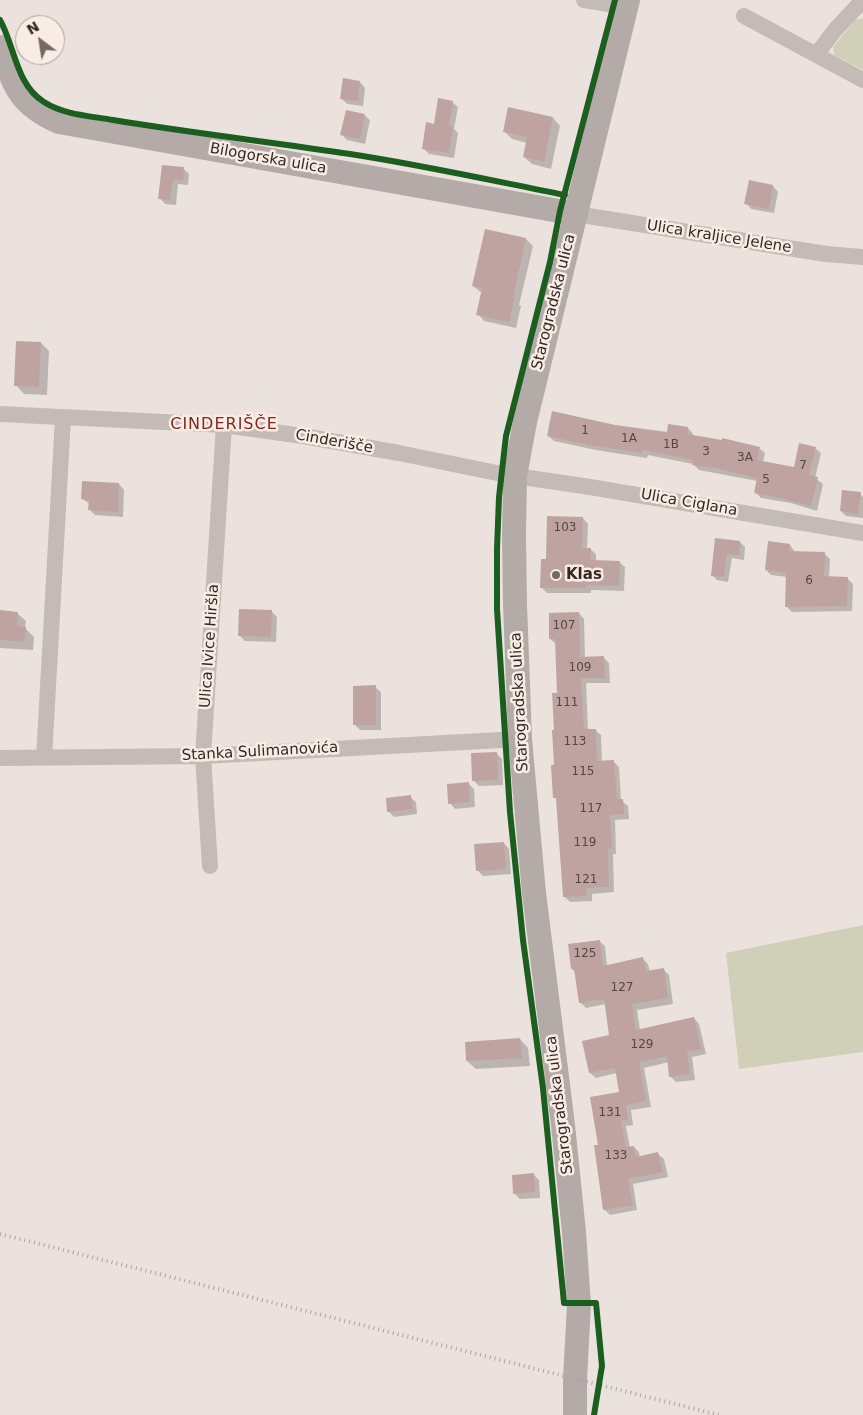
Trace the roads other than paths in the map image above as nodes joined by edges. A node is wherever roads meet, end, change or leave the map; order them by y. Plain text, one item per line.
1 (584, 0) edge
2 (858, 3) edge
3 (627, 4) edge
4 (744, 16) dead end
5 (0, 47) edge
6 (816, 55) junction
7 (863, 80) edge
8 (576, 214) junction
9 (863, 257) edge
10 (0, 414) edge
11 (63, 418) junction
12 (224, 425) junction
13 (516, 476) junction
14 (863, 533) edge
15 (520, 740) junction
16 (203, 756) junction
17 (0, 758) edge
18 (44, 758) junction
19 (210, 866) dead end
20 (575, 1414) edge

1 - 3 street
2 - 6 street
3 - 8 main road, Starogradska ulica
4 - 6 street
5 - 8 main road, Bilogorska ulica
6 - 7 street
8 - 9 street, Ulica kraljice Jelene
8 - 13 main road, Starogradska ulica
10 - 11 street, Cinderišče
11 - 12 street, Cinderišče
11 - 18 street
12 - 13 street, Cinderišče
12 - 16 street, Ulica Ivice Hiršla
13 - 14 street, Ulica Ciglana
13 - 15 main road, Starogradska ulica
15 - 16 street, Stanka Sulimanovića
15 - 20 main road, Starogradska ulica
16 - 18 street, Stanka Sulimanovića
16 - 19 street, Ulica Ivice Hiršla
17 - 18 street, Stanka Sulimanovića

